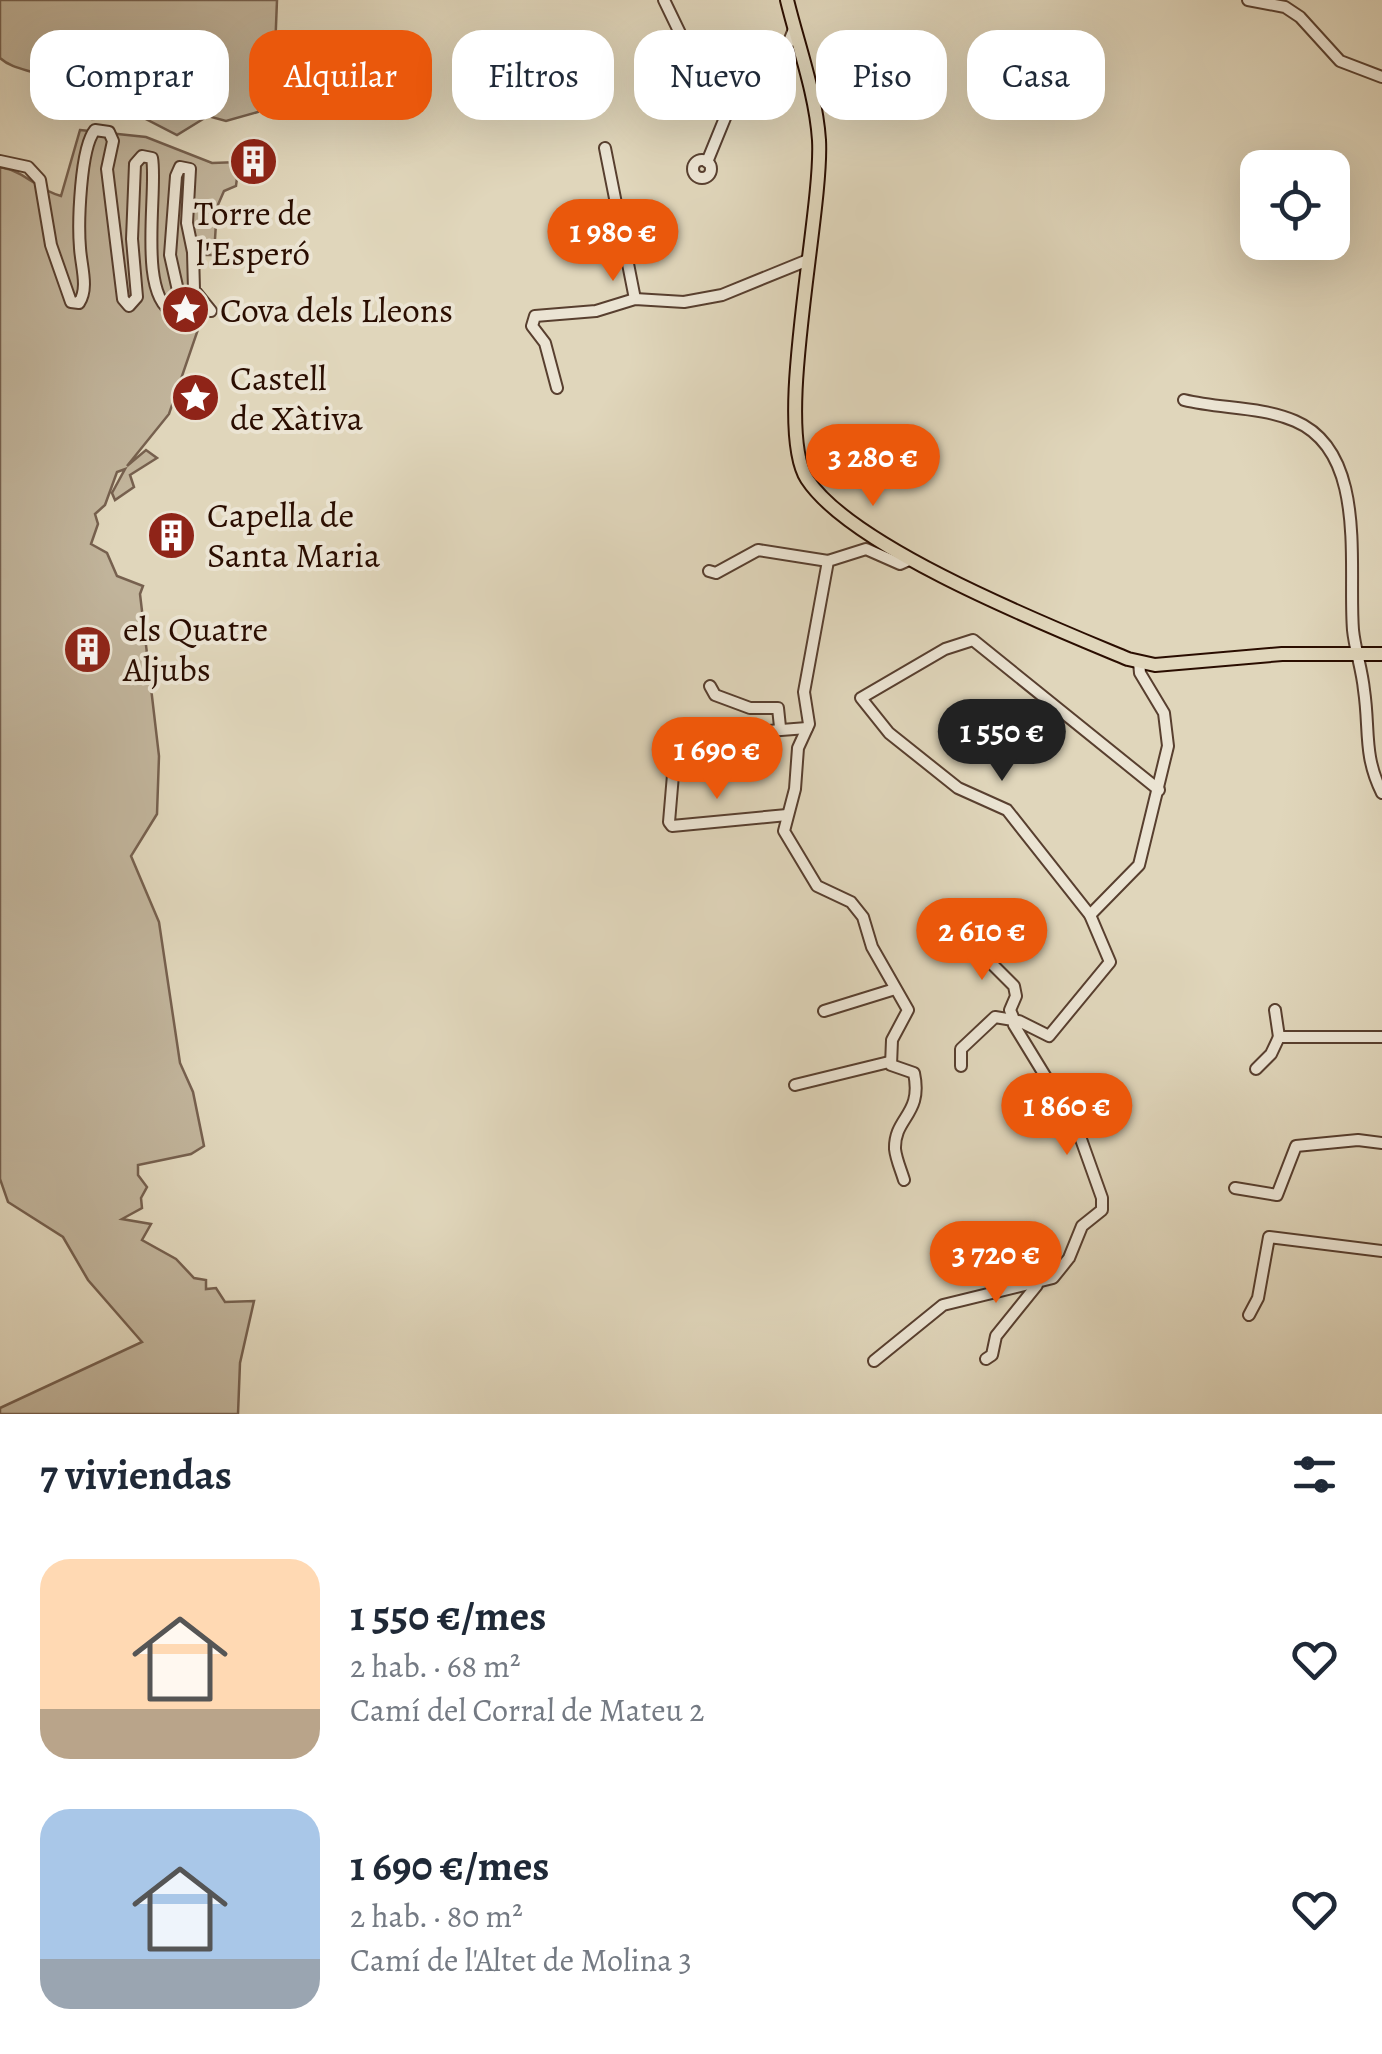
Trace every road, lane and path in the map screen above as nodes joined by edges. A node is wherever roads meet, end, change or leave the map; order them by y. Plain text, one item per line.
1 (664, 0) edge
2 (787, 0) edge
3 (1248, 0) edge
4 (794, 28) joint
5 (678, 30) edge
6 (1382, 76) edge
7 (724, 120) edge
8 (605, 148) dead end
9 (0, 162) edge
10 (707, 162) dead end
11 (808, 260) junction
12 (635, 299) junction
13 (212, 311) dead end
14 (557, 388) dead end
15 (1184, 400) dead end
16 (909, 560) junction
17 (828, 561) junction
18 (709, 571) dead end
19 (1357, 654) junction
20 (1382, 654) edge
21 (1139, 662) junction
22 (710, 686) dead end
23 (780, 727) junction
24 (807, 728) junction
25 (756, 732) dead end
26 (674, 763) dead end
27 (1159, 790) junction
28 (1382, 793) edge
29 (787, 815) junction
30 (1090, 915) junction
31 (969, 923) dead end
32 (894, 989) junction
33 (1275, 1010) dead end
34 (824, 1011) dead end
35 (1014, 1021) junction
36 (1279, 1037) junction
37 (1382, 1037) edge
38 (889, 1062) junction
39 (961, 1066) dead end
40 (1256, 1068) dead end
41 (794, 1084) dead end
42 (1382, 1143) edge
43 (904, 1180) dead end
44 (1234, 1188) dead end
45 (1382, 1251) edge
46 (1038, 1284) junction
47 (1249, 1315) dead end
48 (986, 1359) dead end
49 (874, 1361) dead end

1 - 5 street
2 - 4 main road
3 - 6 street
4 - 11 main road
7 - 10 street
8 - 12 street
9 - 13 street
11 - 12 street
11 - 16 main road
12 - 14 street
15 - 19 street
16 - 17 street
16 - 21 main road
17 - 18 street
17 - 24 street
19 - 20 main road
19 - 21 main road
19 - 28 street
21 - 27 street
22 - 23 street
23 - 24 street
23 - 25 street
24 - 29 street
26 - 29 street
27 - 30 street
27 - 30 street
29 - 32 street
30 - 35 street
31 - 35 street
32 - 34 street
32 - 38 street
33 - 36 street
35 - 39 street
35 - 46 street
36 - 37 street
36 - 40 street
38 - 41 street
38 - 43 street
42 - 44 street
45 - 47 street
46 - 48 street
46 - 49 street

